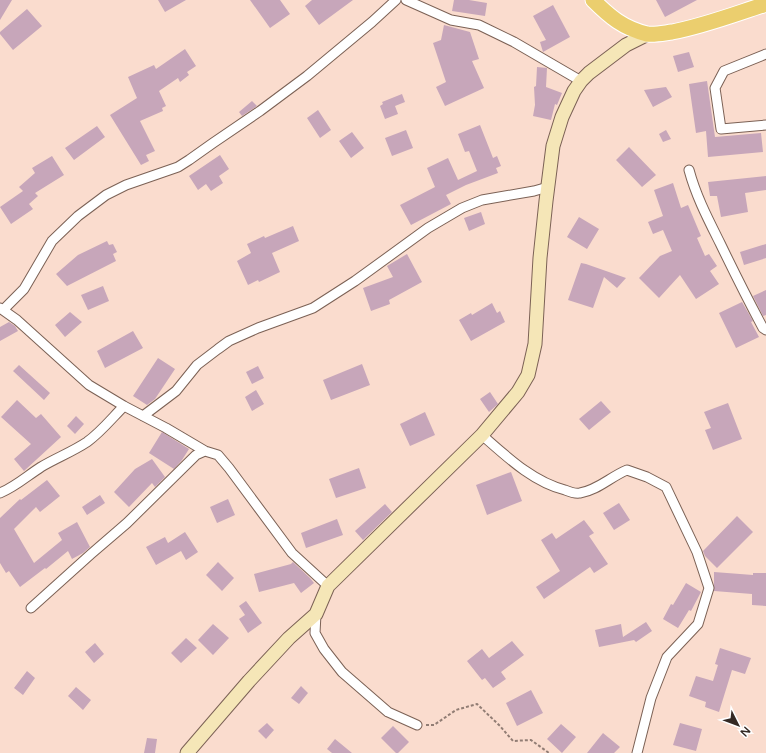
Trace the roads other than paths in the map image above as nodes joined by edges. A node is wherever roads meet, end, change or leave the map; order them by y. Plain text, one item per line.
1 (396, 0) edge
2 (406, 0) edge
3 (593, 0) edge
4 (766, 4) edge
5 (648, 34) junction
6 (766, 54) edge
7 (581, 81) junction
8 (766, 125) edge
9 (689, 170) dead end
10 (548, 187) junction
11 (2, 309) edge
12 (766, 330) edge
13 (124, 406) junction
14 (143, 416) junction
15 (482, 435) junction
16 (205, 451) junction
17 (0, 493) edge
18 (328, 586) junction
19 (31, 608) dead end
20 (316, 614) junction
21 (417, 725) road end
22 (187, 753) edge
23 (637, 753) edge

1 - 11 street
2 - 7 street
3 - 5 main road
4 - 5 main road
5 - 7 main road
6 - 8 street
7 - 10 main road
9 - 12 street
10 - 14 street
10 - 15 main road
11 - 13 street
13 - 14 street
13 - 17 street
14 - 16 street
15 - 18 main road
15 - 23 street
16 - 18 street
16 - 19 street
18 - 20 main road
20 - 21 street
20 - 22 main road

